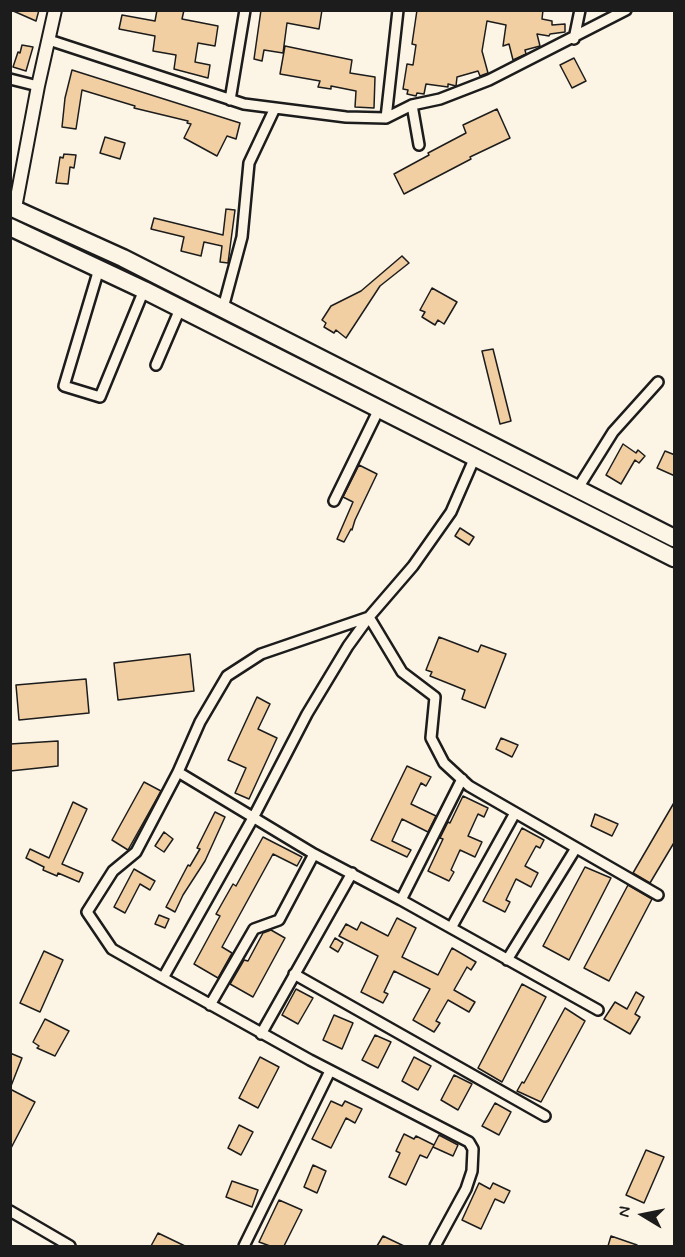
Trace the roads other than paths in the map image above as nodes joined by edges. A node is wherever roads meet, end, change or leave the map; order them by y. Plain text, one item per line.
1 (55, 10) edge
2 (245, 10) edge
3 (398, 10) edge
4 (580, 10) edge
5 (626, 10) edge
6 (574, 39) junction
7 (49, 40) junction
8 (10, 79) edge
9 (38, 86) junction
10 (230, 100) junction
11 (412, 105) junction
12 (275, 108) junction
13 (386, 118) junction
14 (419, 145) dead end
15 (13, 208) edge
16 (10, 227) edge
17 (99, 268) junction
18 (144, 290) junction
19 (223, 308) junction
20 (180, 309) junction
21 (156, 365) dead end
22 (658, 382) dead end
23 (380, 409) junction
24 (475, 457) junction
25 (578, 488) junction
26 (334, 501) dead end
27 (675, 538) edge
28 (675, 558) edge
29 (369, 618) junction
30 (178, 772) junction
31 (462, 779) junction
32 (515, 813) junction
33 (253, 818) junction
34 (576, 848) junction
35 (314, 854) junction
36 (352, 873) junction
37 (658, 895) dead end
38 (401, 900) junction
39 (451, 928) junction
40 (507, 960) junction
41 (294, 974) junction
42 (163, 978) junction
43 (210, 1005) junction
44 (598, 1010) dead end
45 (261, 1034) junction
46 (330, 1071) junction
47 (545, 1116) dead end
48 (10, 1211) edge
49 (70, 1246) edge
50 (244, 1246) edge
51 (435, 1246) edge

1 - 7 street
2 - 10 street
3 - 13 street
4 - 6 street
5 - 6 street
6 - 11 street
7 - 9 street
7 - 10 street
8 - 9 street
9 - 15 street
10 - 12 street
11 - 13 street
11 - 14 street
12 - 13 street
12 - 19 street
15 - 19 highway
16 - 17 highway
17 - 18 highway
17 - 18 street
18 - 20 highway
19 - 25 highway
20 - 21 street
20 - 23 highway
22 - 25 street
23 - 24 highway
23 - 26 street
24 - 28 highway
24 - 29 street
25 - 27 highway
29 - 30 street
29 - 31 street
29 - 33 street
30 - 33 street
30 - 42 street
31 - 32 street
31 - 38 street
32 - 34 street
32 - 39 street
33 - 35 street
33 - 42 street
34 - 37 street
34 - 40 street
35 - 36 street
35 - 43 street
36 - 38 street
36 - 41 street
38 - 39 street
39 - 40 street
40 - 44 street
41 - 45 street
41 - 47 street
42 - 43 street
43 - 45 street
45 - 46 street
46 - 50 street
46 - 51 street
48 - 49 street

